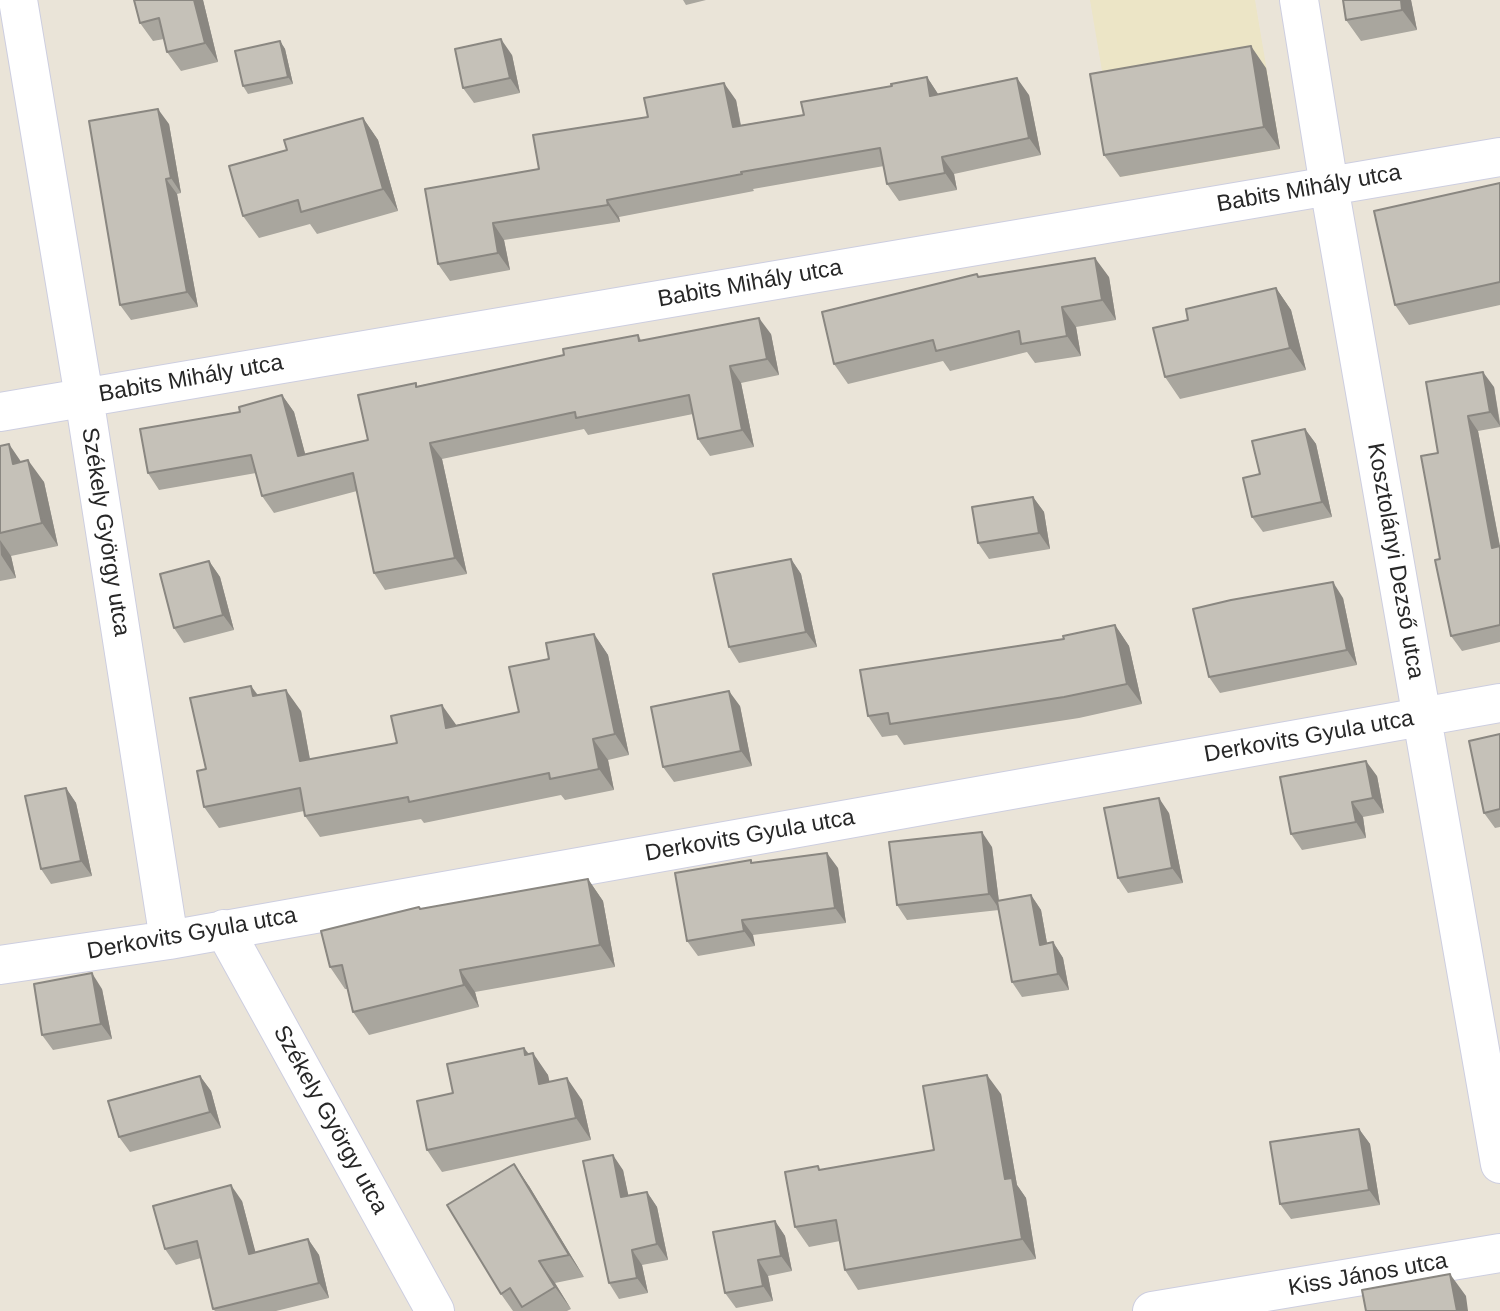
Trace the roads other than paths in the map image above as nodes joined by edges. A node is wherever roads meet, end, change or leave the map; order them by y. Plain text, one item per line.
1 (18, 0) edge
2 (1299, 0) edge
3 (1500, 157) edge
4 (1329, 186) junction
5 (84, 397) junction
6 (0, 412) edge
7 (1500, 703) edge
8 (1422, 717) junction
9 (224, 929) junction
10 (169, 940) junction
11 (0, 965) edge
12 (1500, 1164) edge
13 (1500, 1252) edge
14 (435, 1311) edge
15 (1152, 1311) edge

1 - 5 street, Székely György utca
2 - 4 street, Kosztolányi Dezső utca
3 - 4 street, Babits Mihály utca
4 - 5 street, Babits Mihály utca
4 - 8 street, Kosztolányi Dezső utca
5 - 6 street, Babits Mihály utca
5 - 10 street, Székely György utca
7 - 8 street, Derkovits Gyula utca
8 - 9 street, Derkovits Gyula utca
8 - 12 street, Kosztolányi Dezső utca
9 - 10 street, Derkovits Gyula utca
9 - 14 street, Székely György utca
10 - 11 street, Derkovits Gyula utca
13 - 15 street, Kiss János utca

